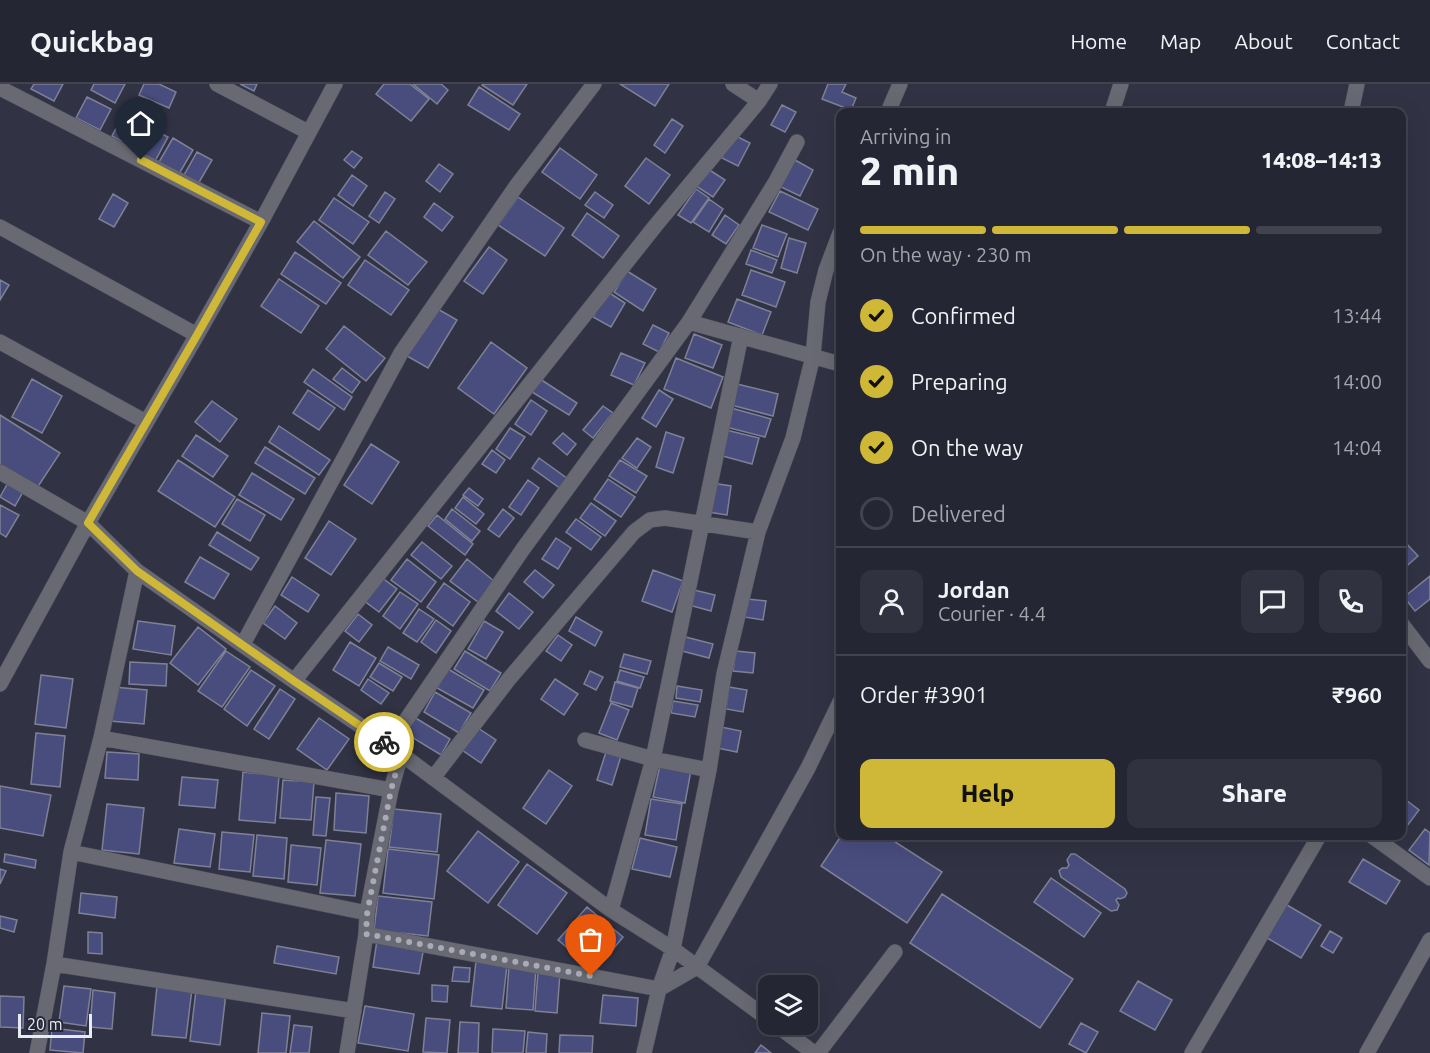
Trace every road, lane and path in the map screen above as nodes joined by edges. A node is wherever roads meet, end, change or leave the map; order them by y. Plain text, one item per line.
1 (217, 84) edge
2 (335, 84) edge
3 (594, 84) edge
4 (733, 84) edge
5 (770, 84) edge
6 (900, 84) edge
7 (1121, 84) edge
8 (1357, 84) edge
9 (0, 88) edge
10 (759, 101) junction
11 (890, 108) edge
12 (1113, 108) edge
13 (1351, 108) edge
14 (308, 132) junction
15 (797, 142) dead end
16 (261, 222) junction
17 (0, 226) edge
18 (836, 244) edge
19 (689, 321) junction
20 (197, 335) junction
21 (741, 336) junction
22 (0, 342) edge
23 (813, 356) junction
24 (836, 363) edge
25 (146, 422) junction
26 (0, 472) edge
27 (88, 523) junction
28 (702, 524) junction
29 (758, 532) junction
30 (137, 571) junction
31 (1406, 630) edge
32 (243, 644) junction
33 (7, 657) edge
34 (1430, 661) edge
35 (294, 681) junction
36 (0, 684) edge
37 (836, 710) edge
38 (100, 738) junction
39 (585, 740) dead end
40 (395, 749) junction
41 (653, 759) junction
42 (709, 770) junction
43 (433, 778) junction
44 (391, 790) junction
45 (1317, 840) edge
46 (1378, 840) edge
47 (72, 852) junction
48 (1430, 878) edge
49 (611, 910) junction
50 (367, 914) junction
51 (366, 934) junction
52 (1430, 940) edge
53 (673, 949) junction
54 (895, 952) dead end
55 (54, 964) junction
56 (697, 967) junction
57 (659, 989) junction
58 (354, 1011) junction
59 (758, 1012) edge
60 (791, 1035) edge
61 (37, 1053) edge
62 (350, 1053) edge
63 (644, 1053) edge
64 (816, 1053) edge
65 (1192, 1053) edge
66 (1367, 1053) edge

1 - 14 street
2 - 14 street
3 - 32 street
4 - 10 street
5 - 10 street
6 - 11 street
7 - 12 street
8 - 13 street
9 - 16 street
10 - 35 street
14 - 16 street
15 - 19 street
16 - 20 street
17 - 20 street
18 - 23 street
19 - 21 street
19 - 40 street
20 - 25 street
21 - 23 street
21 - 28 street
22 - 25 street
23 - 24 street
23 - 29 street
25 - 27 street
26 - 27 street
27 - 30 street
27 - 33 street
28 - 29 street
28 - 41 street
28 - 43 street
29 - 42 street
30 - 32 street
30 - 38 street
31 - 34 street
32 - 35 street
33 - 36 street
35 - 40 street
37 - 56 street
38 - 44 street
38 - 47 street
39 - 41 street
40 - 43 street
40 - 44 street
41 - 42 street
41 - 49 street
42 - 53 street
43 - 49 street
44 - 50 street
45 - 65 street
46 - 48 street
47 - 50 street
47 - 55 street
49 - 53 street
50 - 51 street
51 - 57 street
51 - 58 street
52 - 66 street
53 - 56 street
53 - 57 street
54 - 64 street
55 - 58 street
55 - 61 street
56 - 57 street
56 - 59 street
57 - 63 street
58 - 62 street
60 - 64 street

